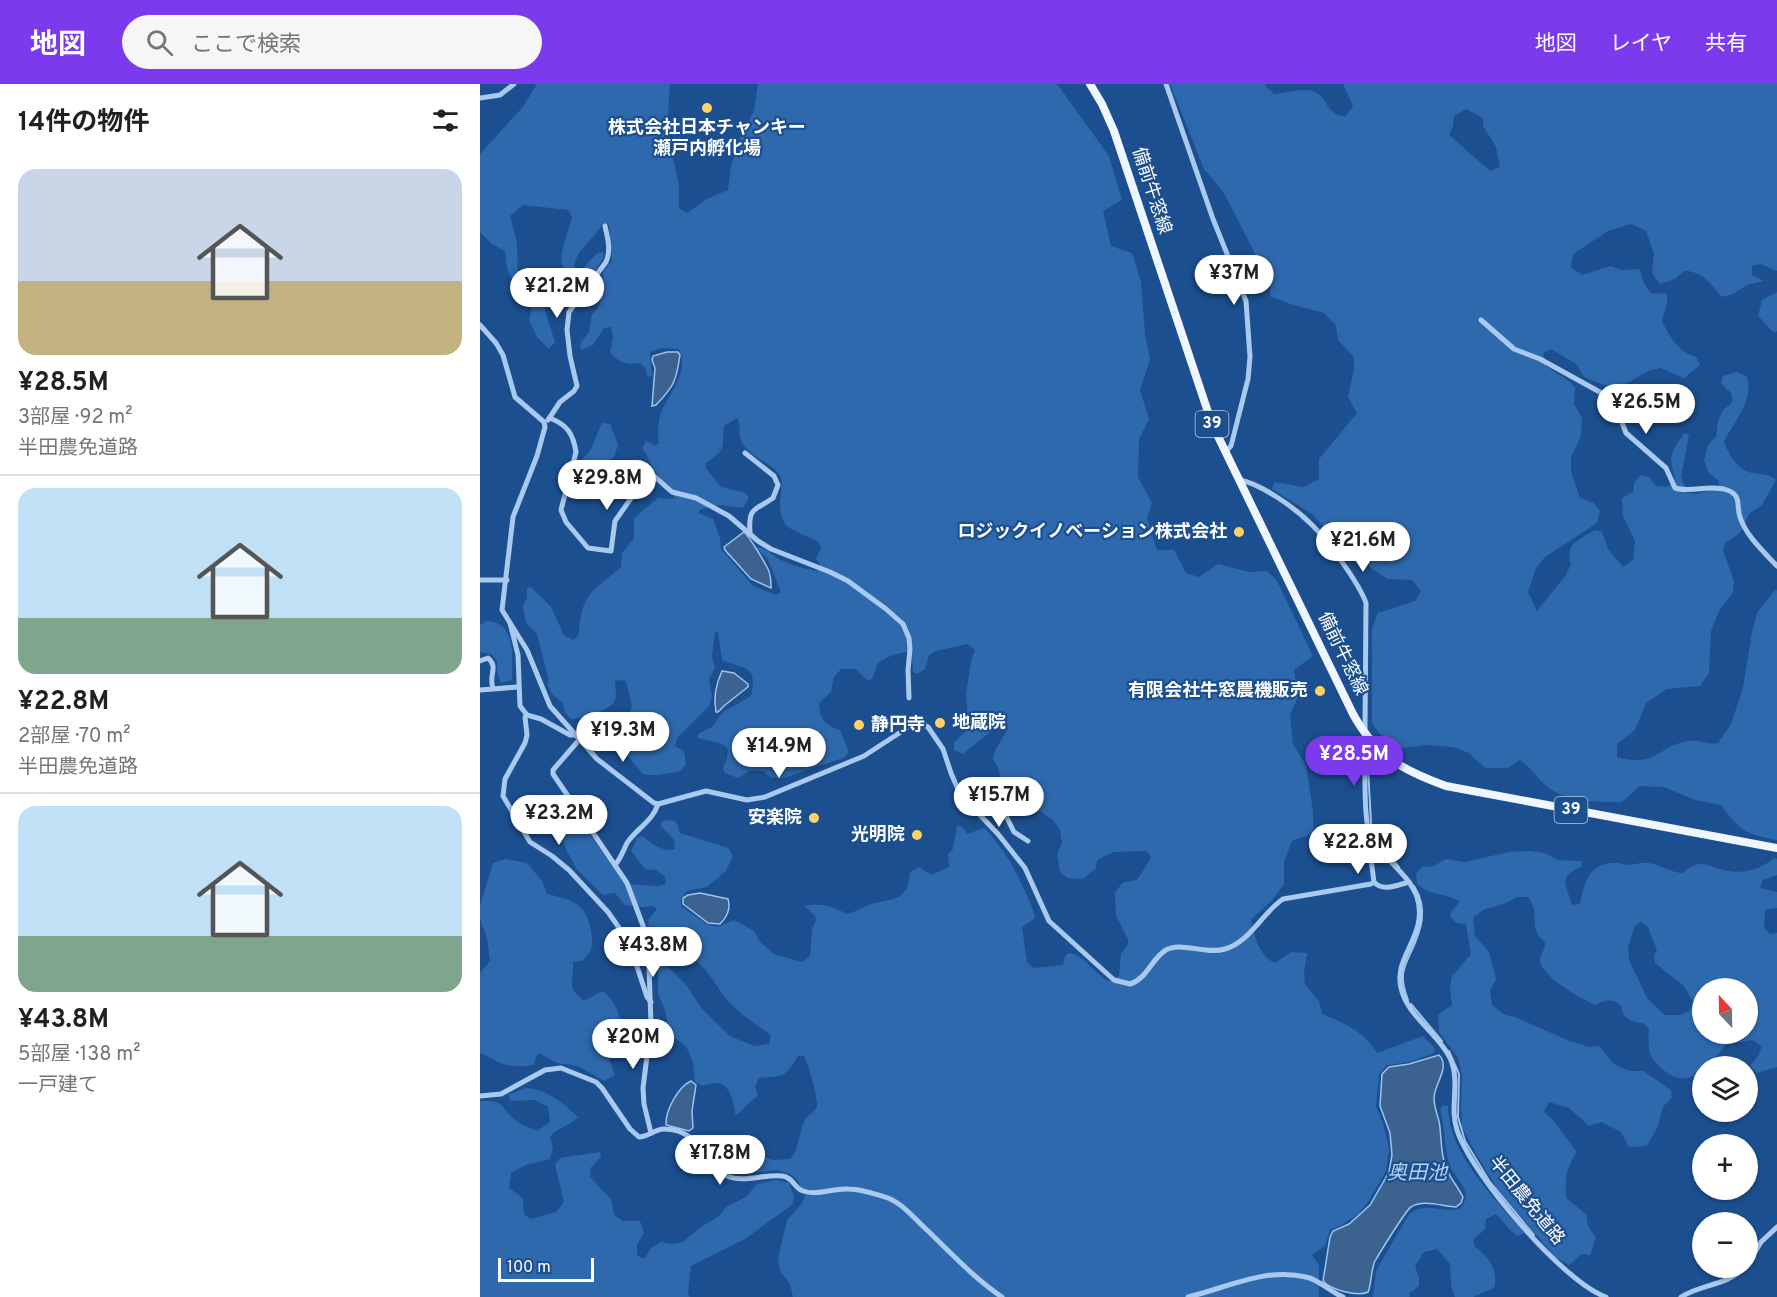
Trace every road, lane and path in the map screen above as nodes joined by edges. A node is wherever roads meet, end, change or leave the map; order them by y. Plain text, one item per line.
1 (514, 84) edge
2 (1090, 84) edge
3 (1166, 84) edge
4 (480, 98) edge
5 (605, 226) dead end
6 (1481, 320) dead end
7 (480, 326) edge
8 (550, 418) junction
9 (544, 422) junction
10 (1225, 452) junction
11 (745, 453) dead end
12 (1239, 480) junction
13 (750, 533) junction
14 (1777, 566) edge
15 (480, 580) edge
16 (507, 580) junction
17 (510, 623) junction
18 (480, 661) edge
19 (518, 687) junction
20 (493, 688) junction
21 (480, 690) edge
22 (909, 698) dead end
23 (526, 715) junction
24 (1365, 734) junction
25 (577, 738) junction
26 (1374, 746) junction
27 (658, 804) junction
28 (974, 810) junction
29 (1370, 835) junction
30 (1028, 841) dead end
31 (1777, 848) edge
32 (615, 865) junction
33 (1374, 882) junction
34 (1409, 882) junction
35 (651, 1002) junction
36 (480, 1096) edge
37 (651, 1132) junction
38 (1777, 1227) edge
39 (1758, 1247) edge
40 (1731, 1278) edge
41 (1002, 1297) edge
42 (1188, 1297) edge
43 (1343, 1297) edge
44 (1606, 1297) edge
45 (1681, 1297) edge

1 - 4 street
2 - 10 main road, 備前牛窓線 / 39
3 - 10 street
5 - 8 street
6 - 14 street
7 - 9 street
8 - 9 street
8 - 13 street
9 - 16 street
10 - 12 main road, 備前牛窓線 / 39
11 - 13 street
12 - 24 main road, 備前牛窓線 / 39
12 - 24 street
13 - 22 street
15 - 16 street
16 - 17 street
17 - 19 street
17 - 25 street
18 - 20 street
19 - 20 street
19 - 23 street
20 - 21 street
23 - 25 street
23 - 35 street
24 - 26 main road, 備前牛窓線 / 39
25 - 27 street
25 - 32 street
26 - 29 street
26 - 31 main road, 備前牛窓線 / 39
27 - 28 street
27 - 32 street
28 - 30 street
28 - 33 street
29 - 33 street
29 - 34 street, 半田農免道路
32 - 35 street
33 - 34 street
34 - 44 street, 半田農免道路
35 - 37 street
36 - 37 street
37 - 41 street
38 - 39 street
40 - 45 street
42 - 43 street

